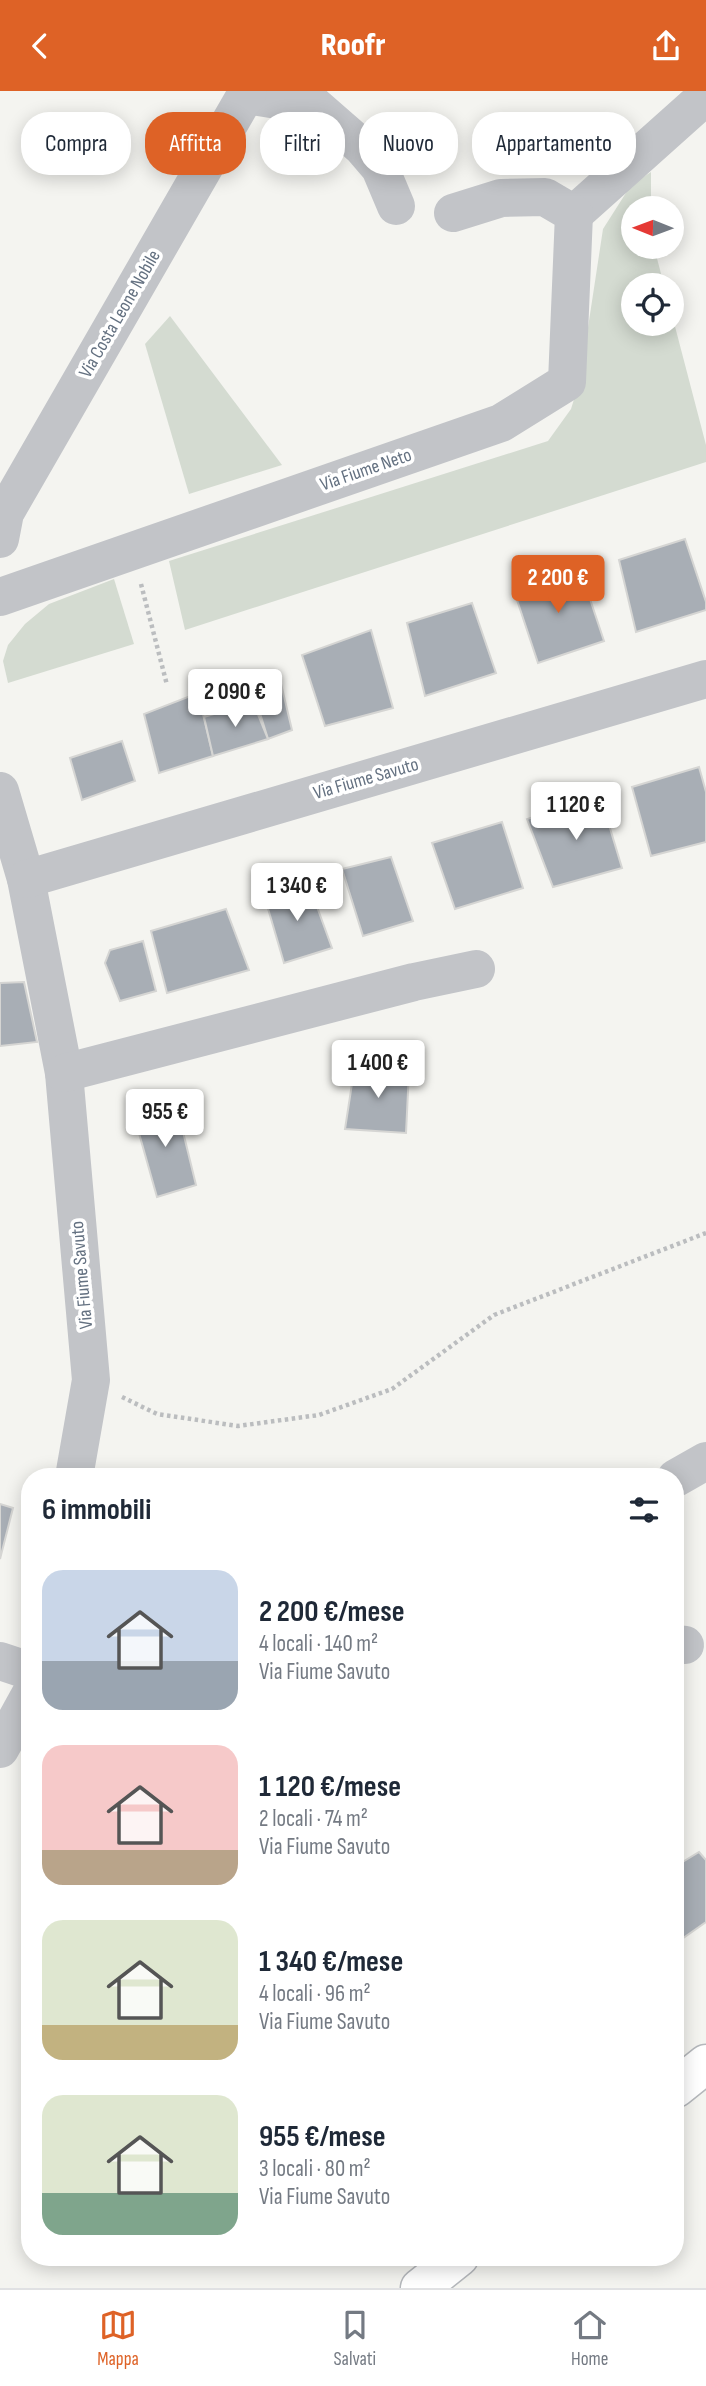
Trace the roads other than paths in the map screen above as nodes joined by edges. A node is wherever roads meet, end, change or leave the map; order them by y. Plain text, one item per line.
1 (247, 93) edge
2 (706, 96) edge
3 (396, 206) dead end
4 (453, 213) dead end
5 (574, 214) junction
6 (0, 539) edge
7 (0, 597) edge
8 (706, 679) edge
9 (0, 791) edge
10 (26, 879) junction
11 (476, 969) dead end
12 (64, 1073) junction
13 (706, 1461) edge
14 (76, 1468) edge
15 (684, 1473) edge
16 (0, 1661) edge
17 (21, 1668) edge
18 (21, 1711) edge
19 (0, 1749) edge
20 (706, 2064) edge
21 (684, 2082) edge
22 (448, 2266) edge
23 (420, 2288) edge

1 - 3 street
1 - 6 street, Via Costa Leone Nobile
2 - 5 street
4 - 5 street
5 - 7 street, Via Fiume Neto
8 - 10 street, Via Fiume Savuto
9 - 10 street, Via Fiume Savuto
10 - 12 street, Via Fiume Savuto
11 - 12 street
12 - 14 street, Via Fiume Savuto
13 - 15 street
16 - 17 street
18 - 19 street
20 - 21 main road
22 - 23 main road

